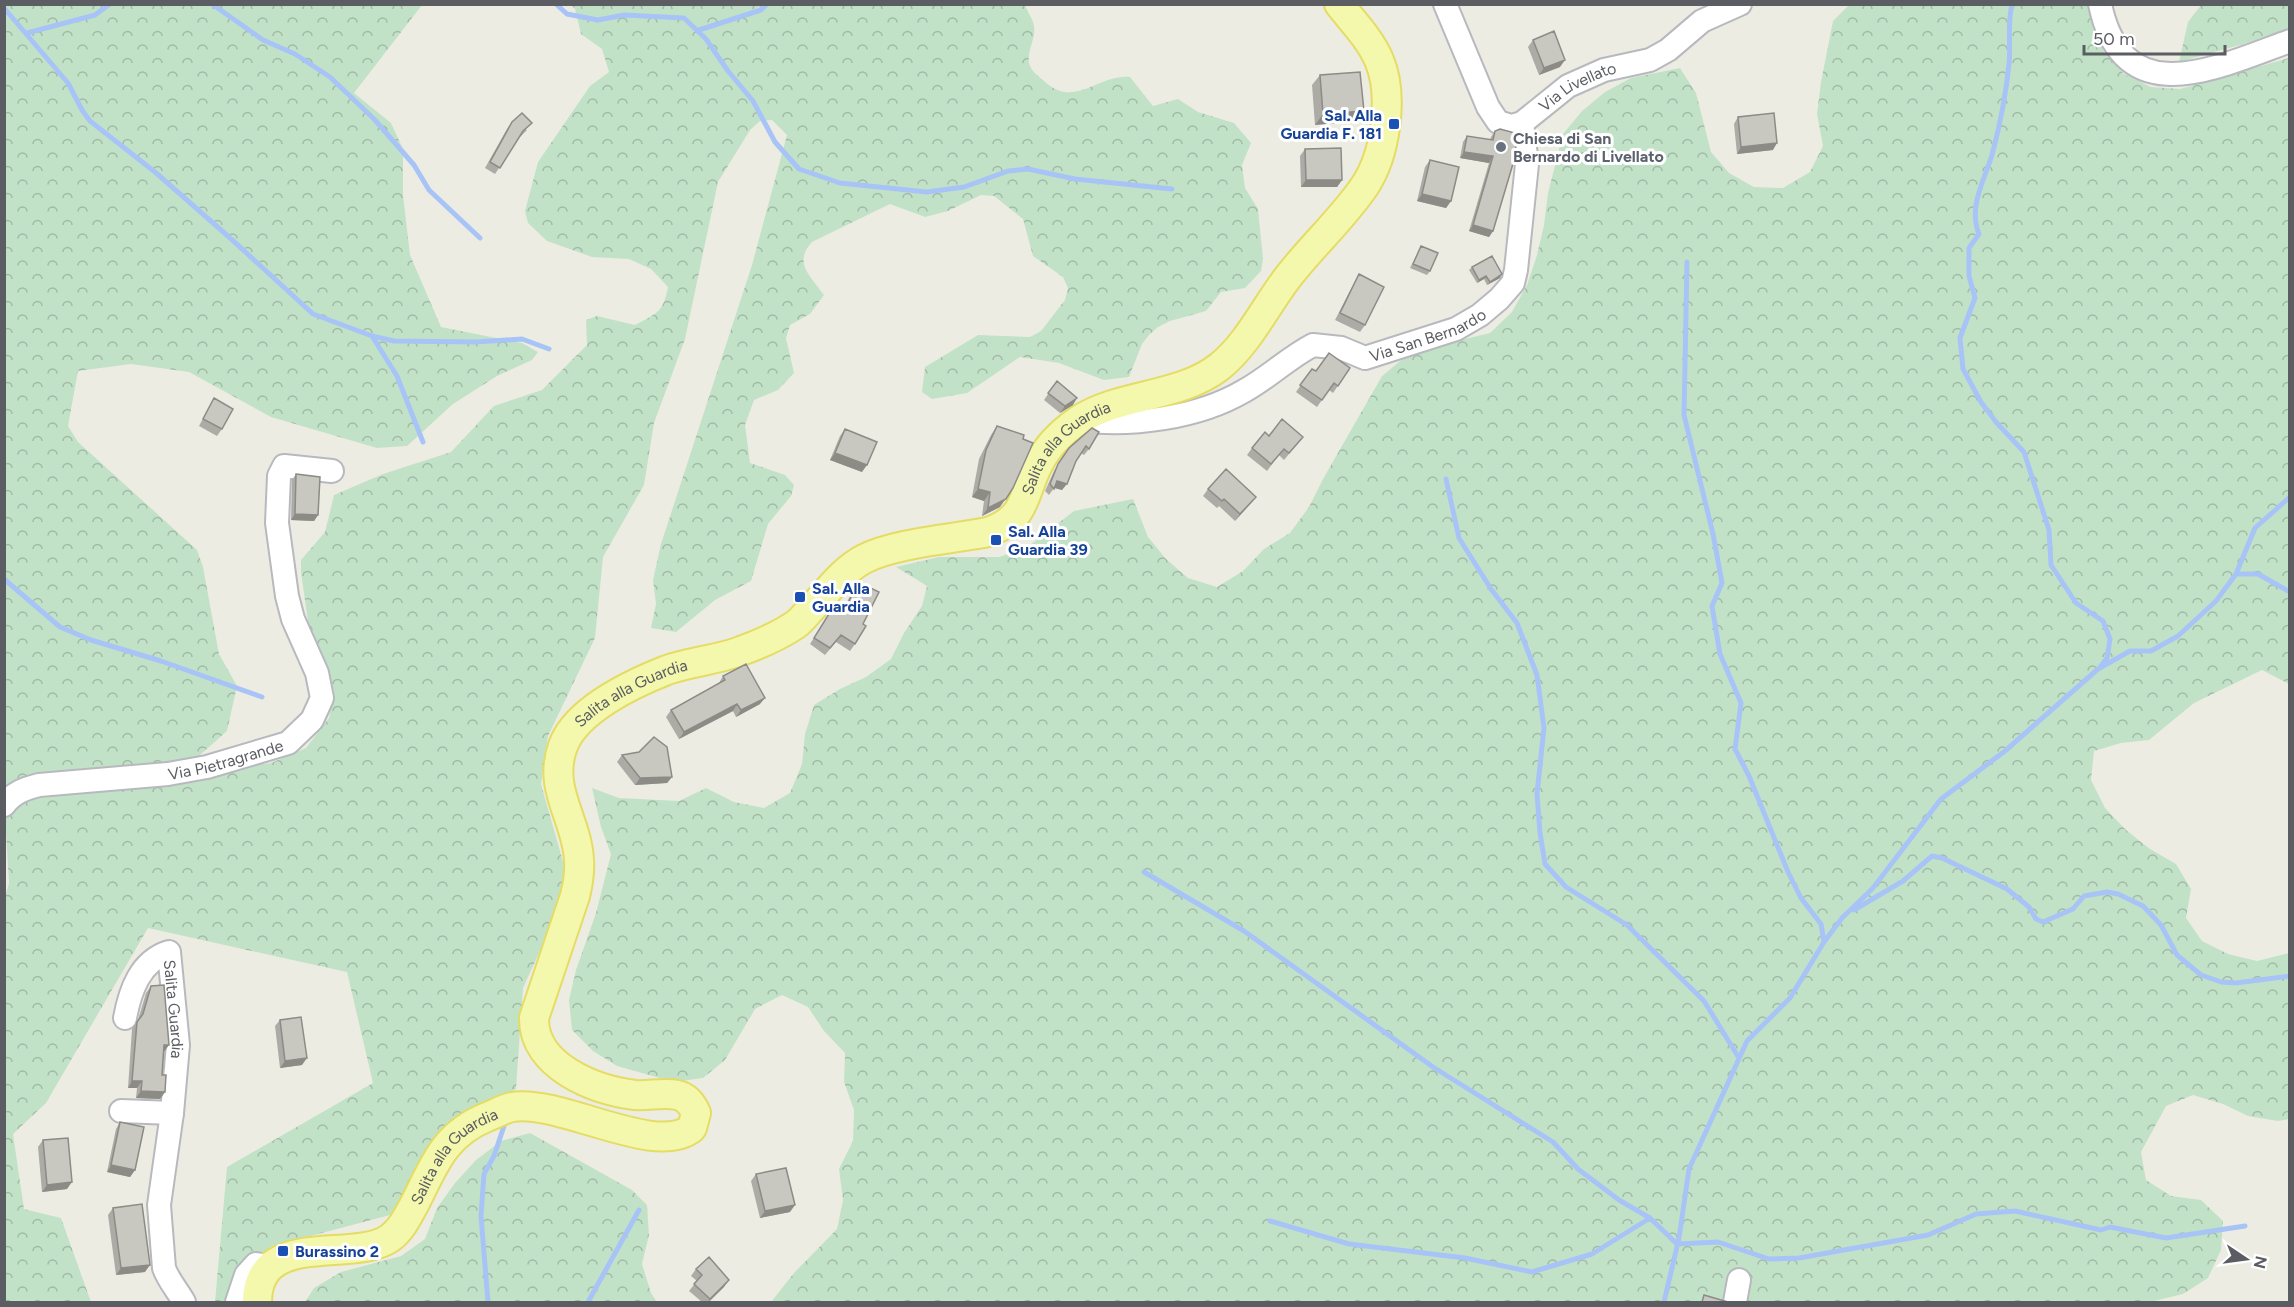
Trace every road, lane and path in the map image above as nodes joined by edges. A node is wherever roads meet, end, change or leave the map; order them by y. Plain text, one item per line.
1 (1340, 4) edge
2 (1445, 4) edge
3 (1740, 4) edge
4 (2100, 4) edge
5 (2289, 41) edge
6 (1522, 123) junction
7 (1079, 420) junction
8 (332, 471) dead end
9 (4, 806) edge
10 (125, 1018) dead end
11 (121, 1112) dead end
12 (172, 1113) junction
13 (272, 1267) junction
14 (1739, 1280) dead end
15 (184, 1302) edge
16 (237, 1302) edge
17 (257, 1302) edge
18 (1735, 1302) edge

1 - 7 main road, Salita alla Guardia
2 - 6 street, Via Livellato
3 - 6 street, Via Livellato
4 - 5 street
6 - 7 street, Via San Bernardo
7 - 13 main road, Salita alla Guardia
8 - 9 street, Via Pietragrande
10 - 12 street, Salita Guardia
11 - 12 street
12 - 15 street, Salita Guardia
13 - 16 street
13 - 17 main road
14 - 18 street

